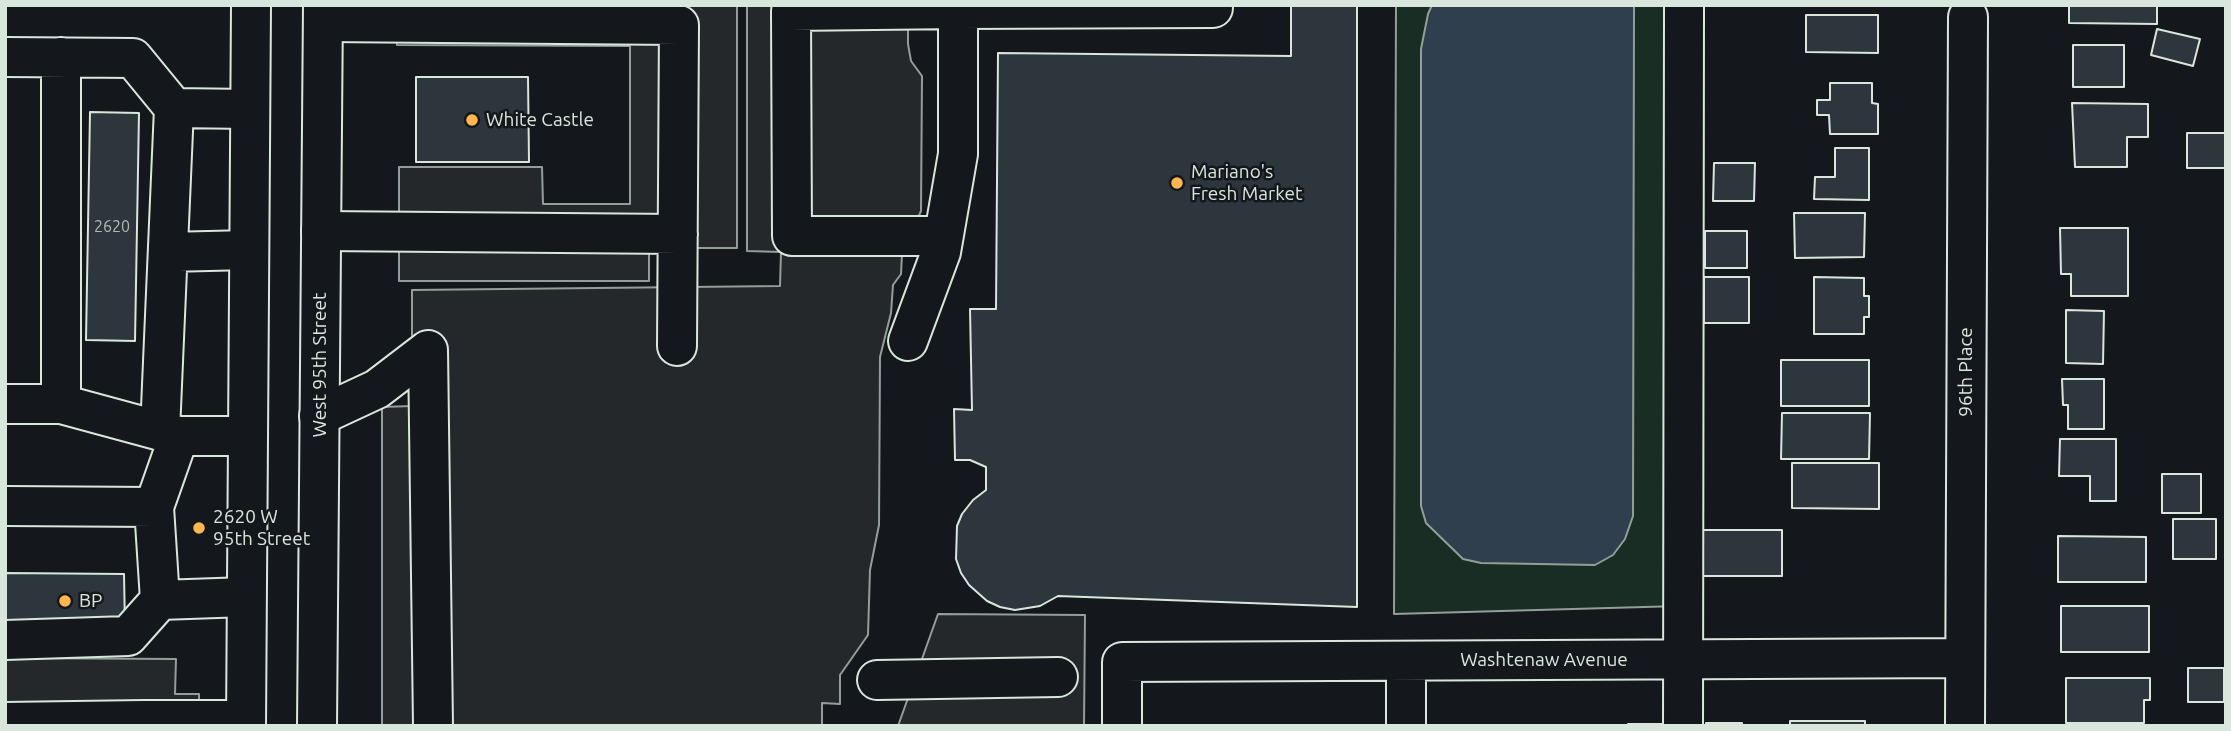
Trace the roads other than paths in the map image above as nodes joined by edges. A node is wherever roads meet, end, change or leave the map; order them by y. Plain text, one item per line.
1 (251, 5) edge
2 (1684, 5) edge
3 (1213, 8) dead end
4 (958, 9) junction
5 (323, 13) edge
6 (1968, 18) dead end
7 (5, 57) edge
8 (61, 57) junction
9 (174, 107) junction
10 (250, 109) junction
11 (321, 232) junction
12 (678, 234) junction
13 (943, 236) junction
14 (249, 250) junction
15 (167, 252) junction
16 (908, 341) dead end
17 (677, 346) dead end
18 (5, 404) edge
19 (61, 404) junction
20 (319, 416) junction
21 (170, 433) junction
22 (247, 436) junction
23 (5, 506) edge
24 (154, 507) junction
25 (247, 597) junction
26 (160, 600) junction
27 (5, 640) edge
28 (1965, 658) junction
29 (1683, 660) junction
30 (1406, 661) junction
31 (1058, 677) dead end
32 (877, 680) dead end
33 (5, 722) edge
34 (144, 723) edge
35 (246, 723) edge
36 (317, 726) edge
37 (433, 726) edge
38 (1122, 726) edge
39 (1406, 726) edge
40 (1683, 726) edge
41 (1965, 726) edge

1 - 10 street
2 - 29 street
3 - 4 street
4 - 13 street
4 - 13 street
5 - 11 street, West 95th Street
5 - 12 street
6 - 28 street, 96th Place
7 - 8 street
8 - 9 street
8 - 19 street
9 - 10 street
9 - 15 street
10 - 14 street
11 - 12 street
11 - 20 street, West 95th Street
12 - 17 street
13 - 16 street
14 - 15 street
14 - 22 street
15 - 21 street
18 - 19 street
19 - 21 street
20 - 36 street, West 95th Street
20 - 37 street
21 - 22 street
21 - 24 street
22 - 25 street
23 - 24 street
24 - 26 street
25 - 26 street
25 - 35 street
26 - 27 street
28 - 29 street, Washtenaw Avenue
28 - 41 street, 96th Place
29 - 30 street, Washtenaw Avenue
29 - 40 street
30 - 38 street, Washtenaw Avenue
30 - 39 street
31 - 32 street
33 - 34 street
34 - 35 street

